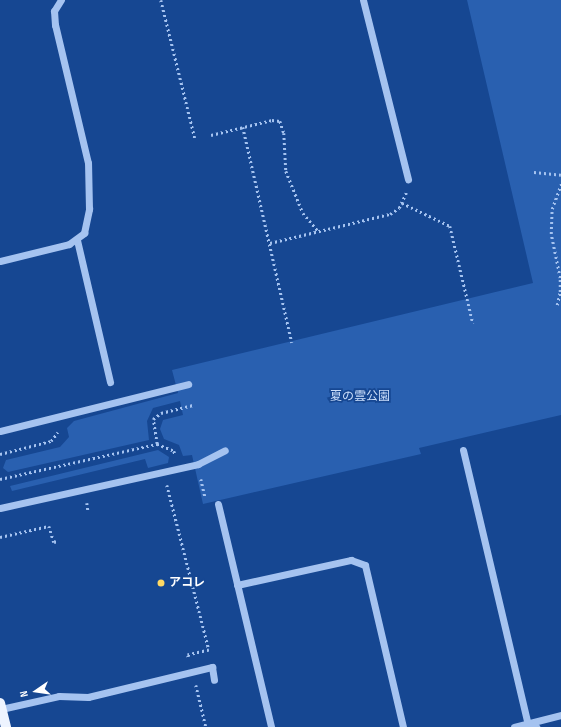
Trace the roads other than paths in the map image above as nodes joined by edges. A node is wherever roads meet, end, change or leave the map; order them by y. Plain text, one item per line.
1 (61, 0) edge
2 (363, 0) edge
3 (408, 179) road end
4 (77, 240) junction
5 (0, 261) edge
6 (110, 382) dead end
7 (188, 384) dead end
8 (3, 430) edge
9 (225, 450) dead end
10 (463, 450) dead end
11 (218, 504) dead end
12 (0, 508) edge
13 (237, 585) junction
14 (214, 680) dead end
15 (1, 706) edge
16 (561, 715) edge
17 (528, 724) junction
18 (6, 727) edge
19 (271, 727) edge
20 (403, 727) edge
21 (514, 727) edge
22 (536, 727) edge

1 - 4 street
2 - 3 street
4 - 5 street
4 - 6 street
7 - 8 street
9 - 12 street
10 - 17 street
11 - 13 street
13 - 19 street
13 - 20 street
14 - 15 street
15 - 18 main road
16 - 17 street
17 - 21 street
17 - 22 street

